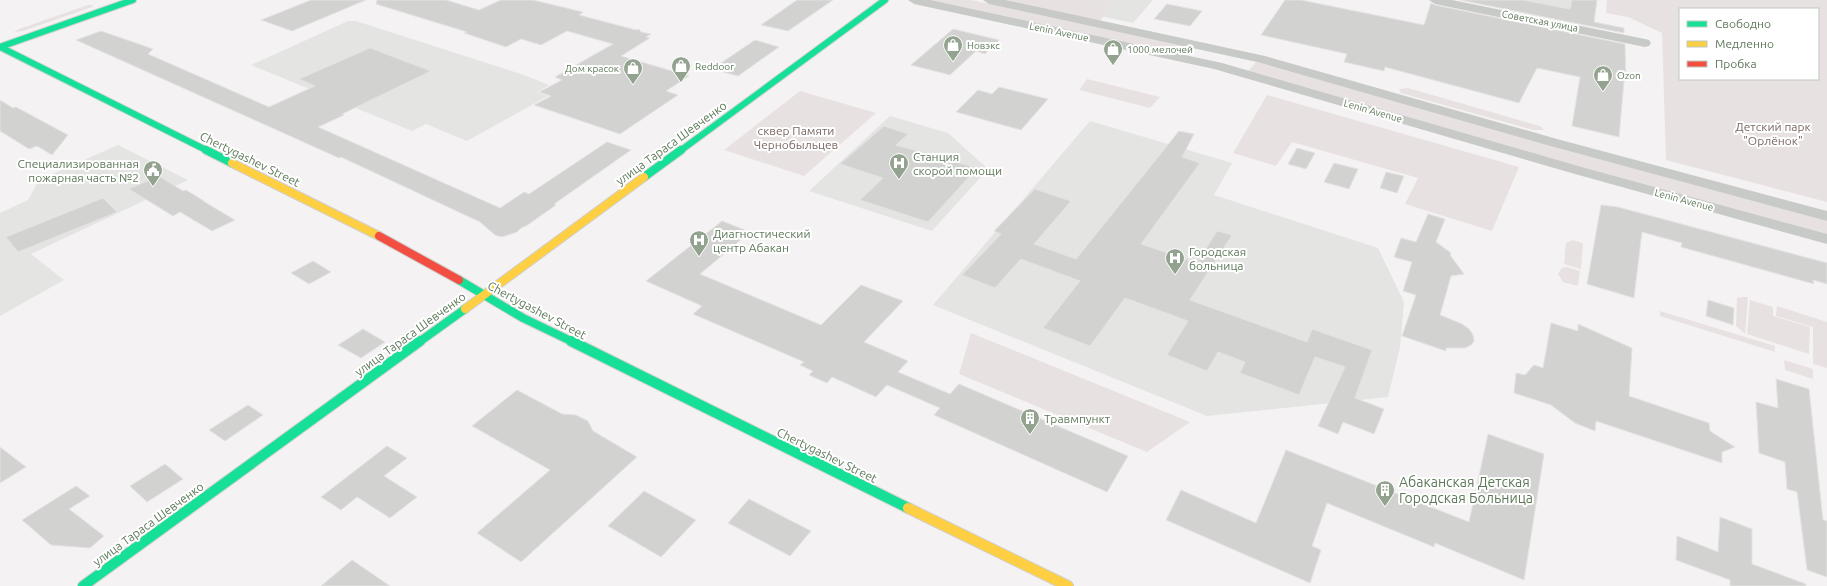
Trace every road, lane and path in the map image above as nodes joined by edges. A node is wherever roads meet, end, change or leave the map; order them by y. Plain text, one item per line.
1 (133, 0) edge
2 (885, 0) edge
3 (914, 0) edge
4 (989, 0) edge
5 (1435, 0) edge
6 (1645, 43) dead end
7 (0, 47) edge
8 (1228, 52) junction
9 (1217, 66) junction
10 (1827, 216) edge
11 (1827, 239) edge
12 (483, 295) junction
13 (83, 586) edge
14 (1068, 586) edge

1 - 7 street
2 - 12 street, улица Тараса Шевченко
3 - 9 street, Lenin Avenue
4 - 8 street, Lenin Avenue
5 - 6 street, Советская улица
7 - 12 street, Chertygashev Street
8 - 9 street
8 - 10 street, Lenin Avenue
9 - 11 street, Lenin Avenue
12 - 13 street, улица Тараса Шевченко
12 - 14 street, Chertygashev Street

